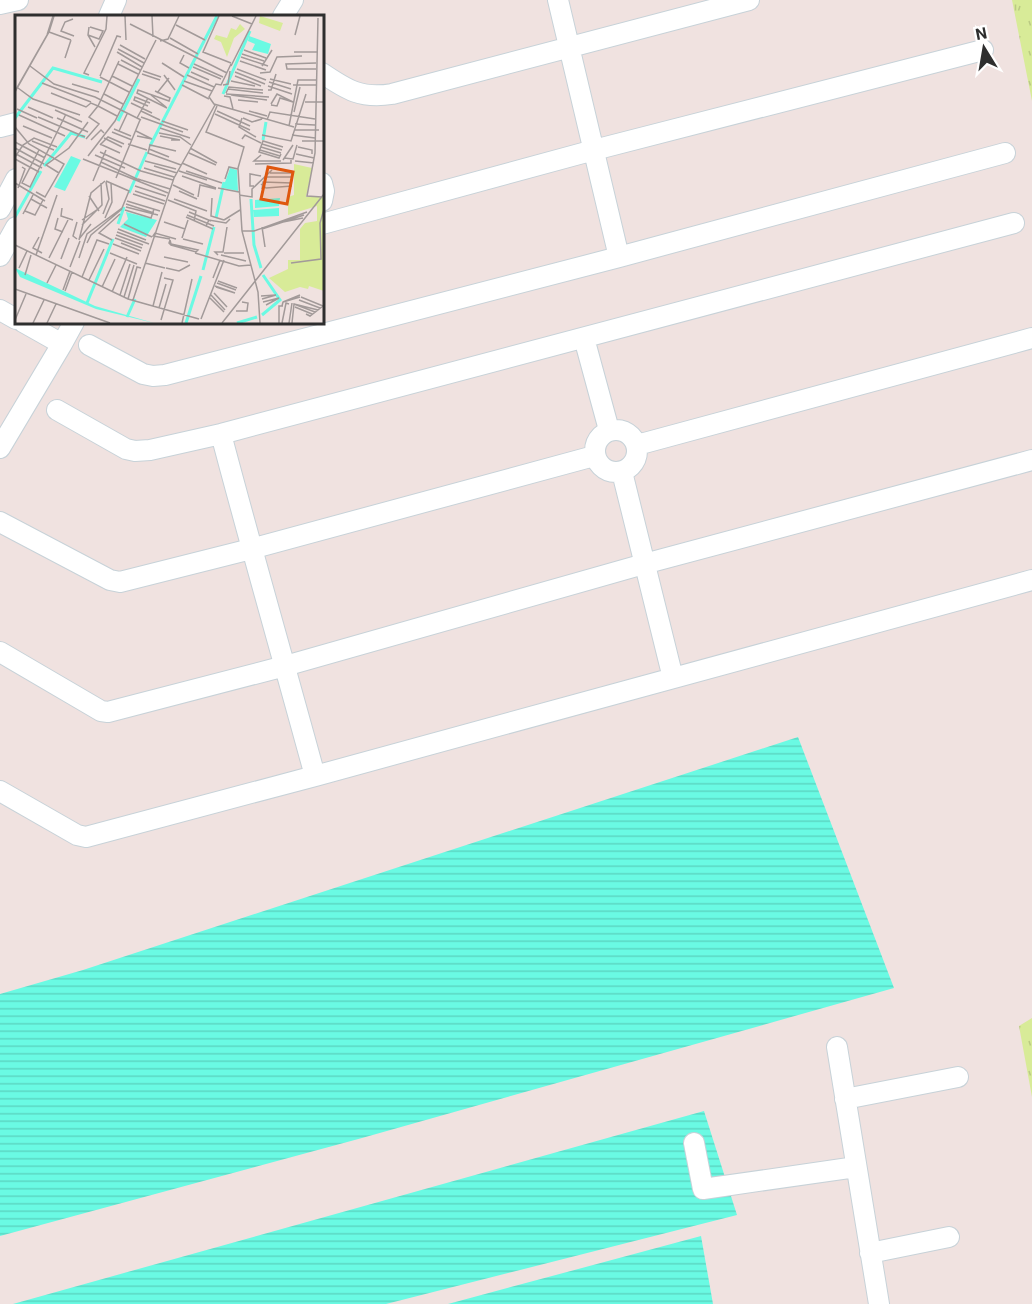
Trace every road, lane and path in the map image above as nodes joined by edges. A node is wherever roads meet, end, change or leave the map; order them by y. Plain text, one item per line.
1 (18, 0) edge
2 (116, 0) edge
3 (292, 0) edge
4 (558, 0) edge
5 (749, 0) edge
6 (0, 4) edge
7 (110, 15) edge
8 (284, 15) edge
9 (569, 47) junction
10 (982, 50) dead end
11 (324, 74) edge
12 (15, 123) edge
13 (0, 127) edge
14 (594, 150) junction
15 (1005, 153) dead end
16 (15, 181) edge
17 (0, 209) edge
18 (324, 223) edge
19 (1014, 223) dead end
20 (15, 229) edge
21 (0, 256) edge
22 (619, 257) junction
23 (0, 310) edge
24 (15, 318) edge
25 (27, 324) edge
26 (73, 324) edge
27 (584, 338) junction
28 (1032, 338) edge
29 (62, 344) junction
30 (89, 345) dead end
31 (57, 410) dead end
32 (609, 430) junction
33 (221, 434) junction
34 (637, 445) junction
35 (0, 448) edge
36 (594, 456) junction
37 (1032, 460) edge
38 (622, 472) junction
39 (0, 522) edge
40 (251, 549) junction
41 (644, 564) junction
42 (1032, 580) edge
43 (0, 652) edge
44 (285, 666) junction
45 (673, 678) junction
46 (315, 777) junction
47 (0, 791) edge
48 (837, 1047) dead end
49 (958, 1077) dead end
50 (845, 1099) junction
51 (694, 1143) dead end
52 (856, 1167) junction
53 (949, 1237) dead end
54 (870, 1252) junction
55 (879, 1304) edge

1 - 6 street
2 - 7 street
3 - 8 street
4 - 9 street
5 - 9 street
9 - 11 street
9 - 14 street
10 - 14 street
12 - 13 street
14 - 18 street
14 - 22 street
15 - 22 street
16 - 17 street
19 - 27 street
20 - 21 street
22 - 30 street
23 - 24 street
25 - 29 street
26 - 29 street
27 - 32 street
27 - 33 street
28 - 34 street
29 - 35 street
31 - 33 street
32 - 34 street
32 - 36 street
33 - 40 street
34 - 38 street
36 - 38 street
36 - 40 street
37 - 41 street
38 - 41 street
39 - 40 street
40 - 44 street
41 - 44 street
41 - 45 street
42 - 45 street
43 - 44 street
44 - 46 street
45 - 46 street
46 - 47 street
48 - 50 street
49 - 50 street
50 - 52 street
51 - 52 street
52 - 54 street
53 - 54 street
54 - 55 street

